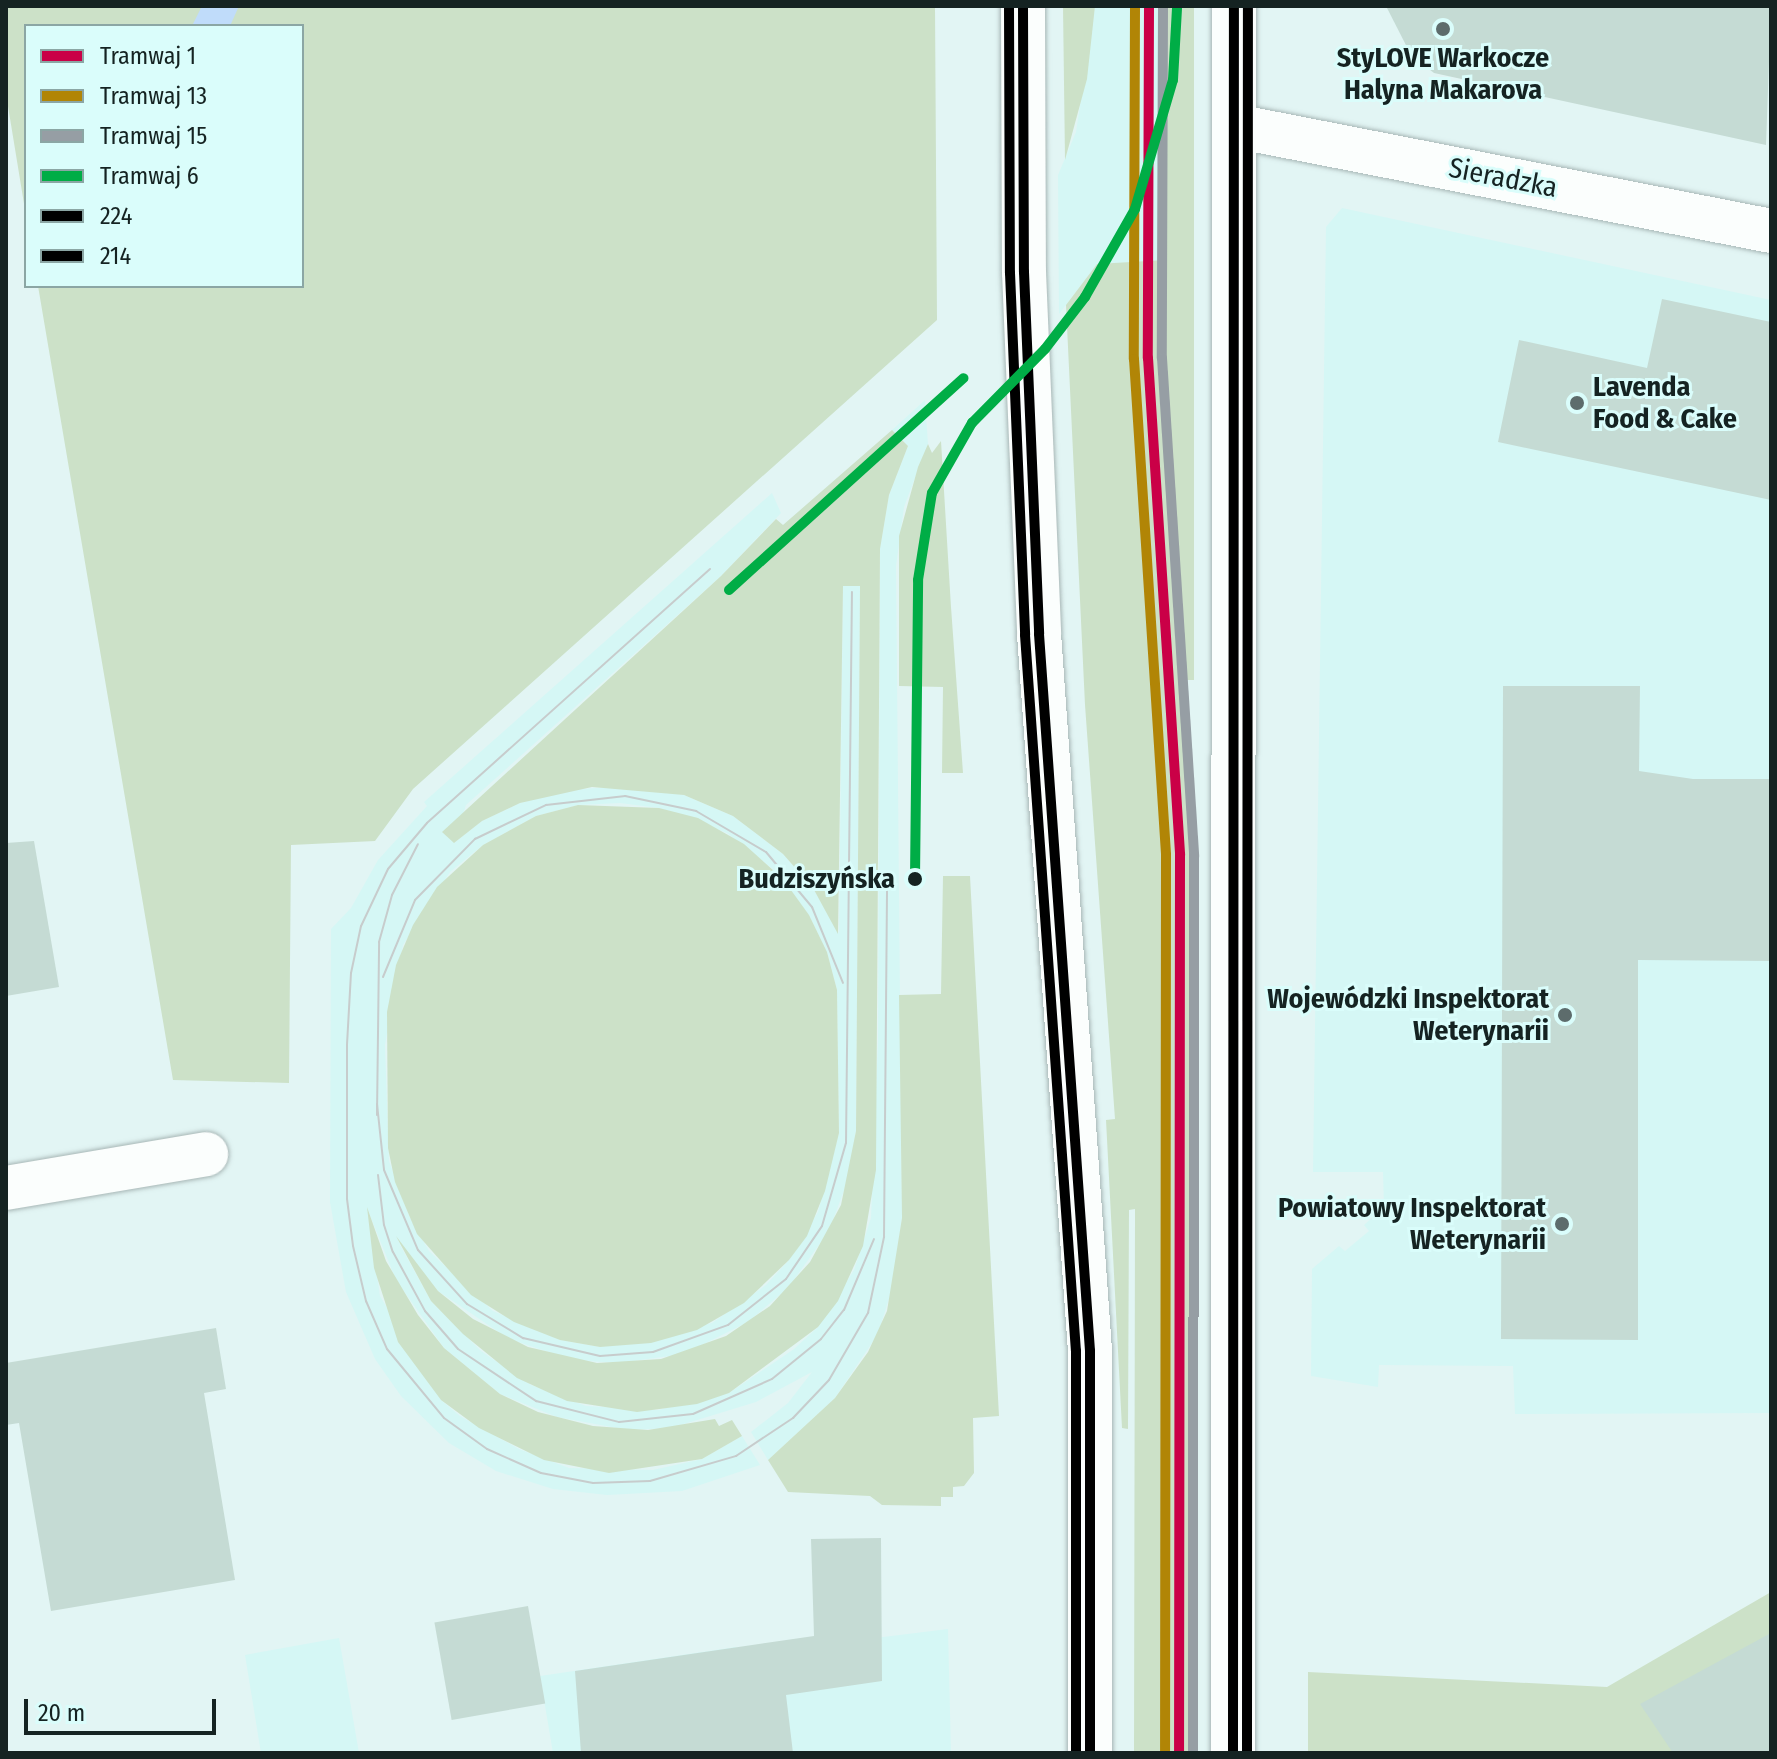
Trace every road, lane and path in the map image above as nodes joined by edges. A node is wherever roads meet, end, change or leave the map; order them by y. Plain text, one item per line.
1 (1023, 6) edge
2 (1234, 6) edge
3 (1235, 126) junction
4 (1771, 231) edge
5 (206, 1154) dead end
6 (6, 1188) edge
7 (1090, 1753) edge
8 (1233, 1753) edge

1 - 7 street
2 - 3 street
3 - 4 street, Sieradzka
3 - 8 street
5 - 6 street

